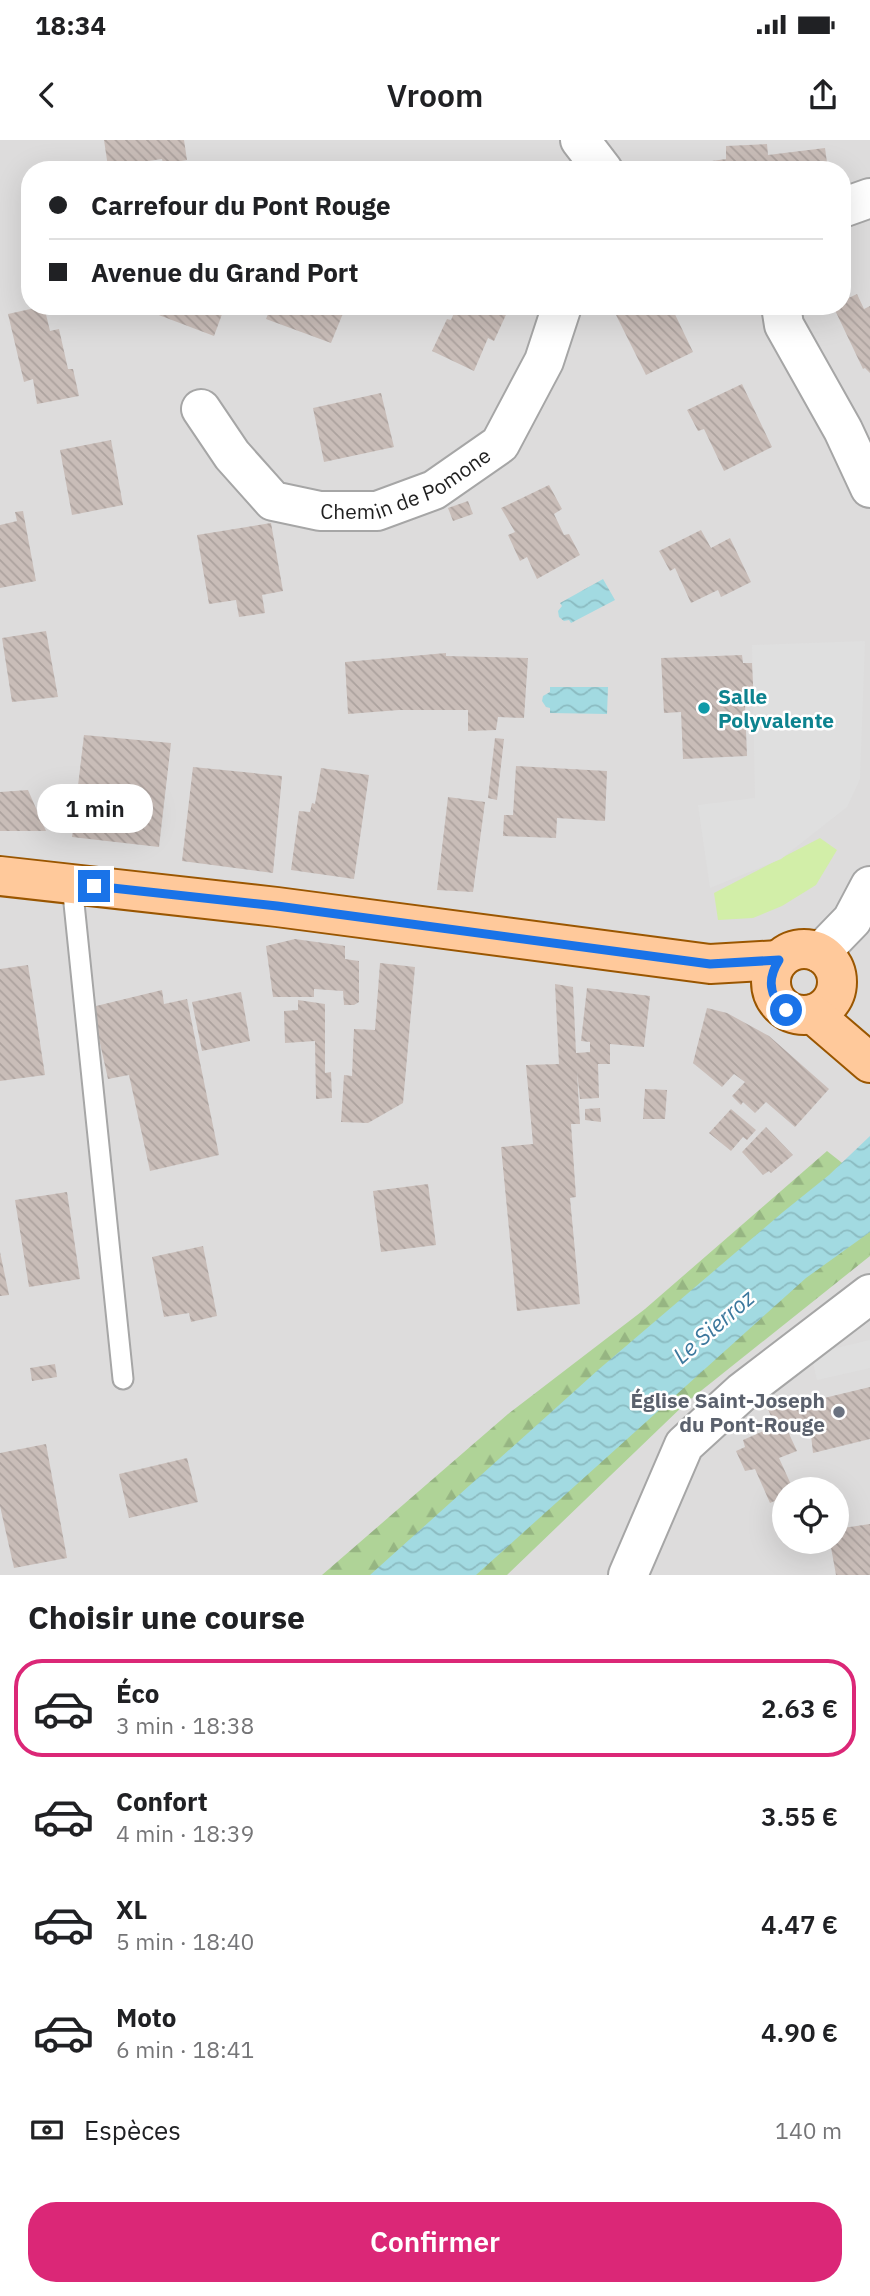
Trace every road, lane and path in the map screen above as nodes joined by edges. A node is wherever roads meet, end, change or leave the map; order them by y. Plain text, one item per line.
1 (580, 140) edge
2 (596, 161) edge
3 (870, 198) edge
4 (851, 205) edge
5 (559, 315) edge
6 (782, 315) edge
7 (201, 409) dead end
8 (870, 488) edge
9 (0, 876) edge
10 (72, 884) junction
11 (870, 886) edge
12 (775, 974) junction
13 (826, 982) junction
14 (868, 1060) edge
15 (870, 1294) edge
16 (123, 1379) dead end
17 (628, 1575) edge

1 - 2 street
3 - 4 street
5 - 7 street, Chemin de Pomone
6 - 8 street
9 - 10 main road
10 - 12 main road
10 - 16 lane
11 - 13 street
12 - 13 main road
12 - 13 main road
13 - 14 main road
15 - 17 street

